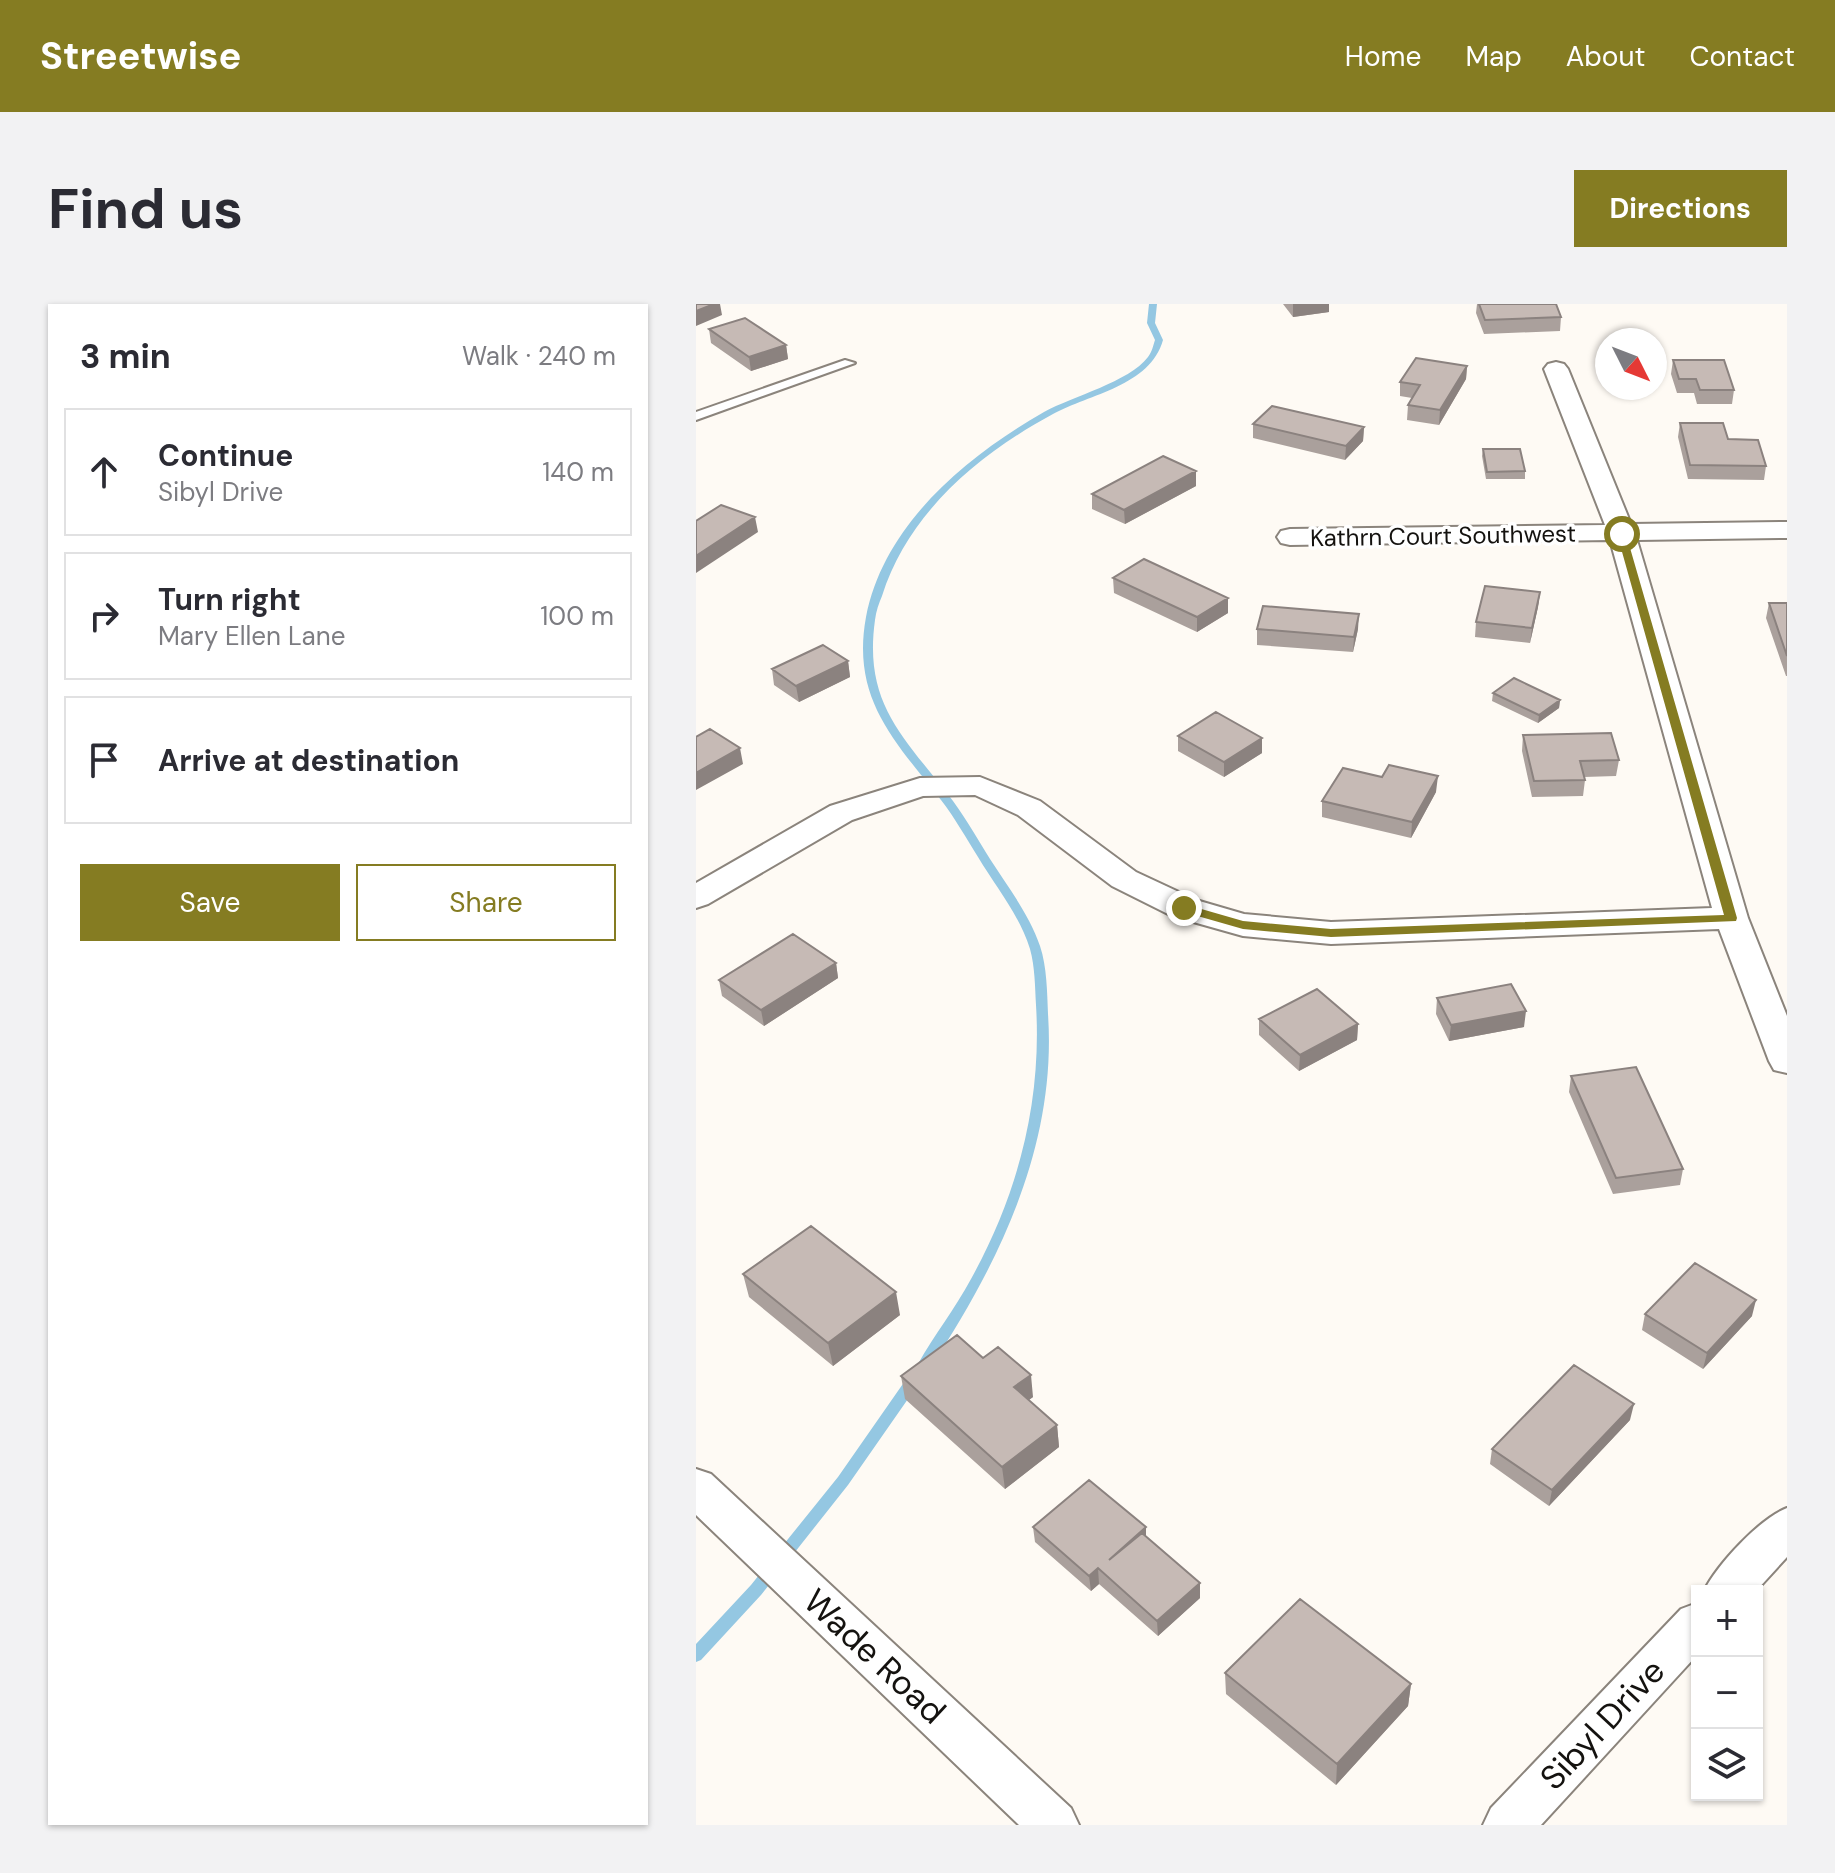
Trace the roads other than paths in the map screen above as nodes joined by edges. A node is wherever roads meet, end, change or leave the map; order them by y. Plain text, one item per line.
1 (849, 363) dead end
2 (1556, 369) dead end
3 (696, 416) edge
4 (1787, 530) edge
5 (1622, 534) junction
6 (1290, 537) dead end
7 (696, 897) edge
8 (1731, 918) junction
9 (1787, 1061) edge
10 (696, 1487) edge
11 (1787, 1527) edge
12 (1733, 1585) edge
13 (1691, 1629) edge
14 (1054, 1825) edge
15 (1508, 1825) edge

1 - 3 lane
2 - 5 street
4 - 5 street, Kathrn Court Southwest
5 - 6 street, Kathrn Court Southwest
5 - 8 street
7 - 8 street
8 - 9 street
10 - 14 street, Wade Road
11 - 12 street
13 - 15 street, Sibyl Drive

